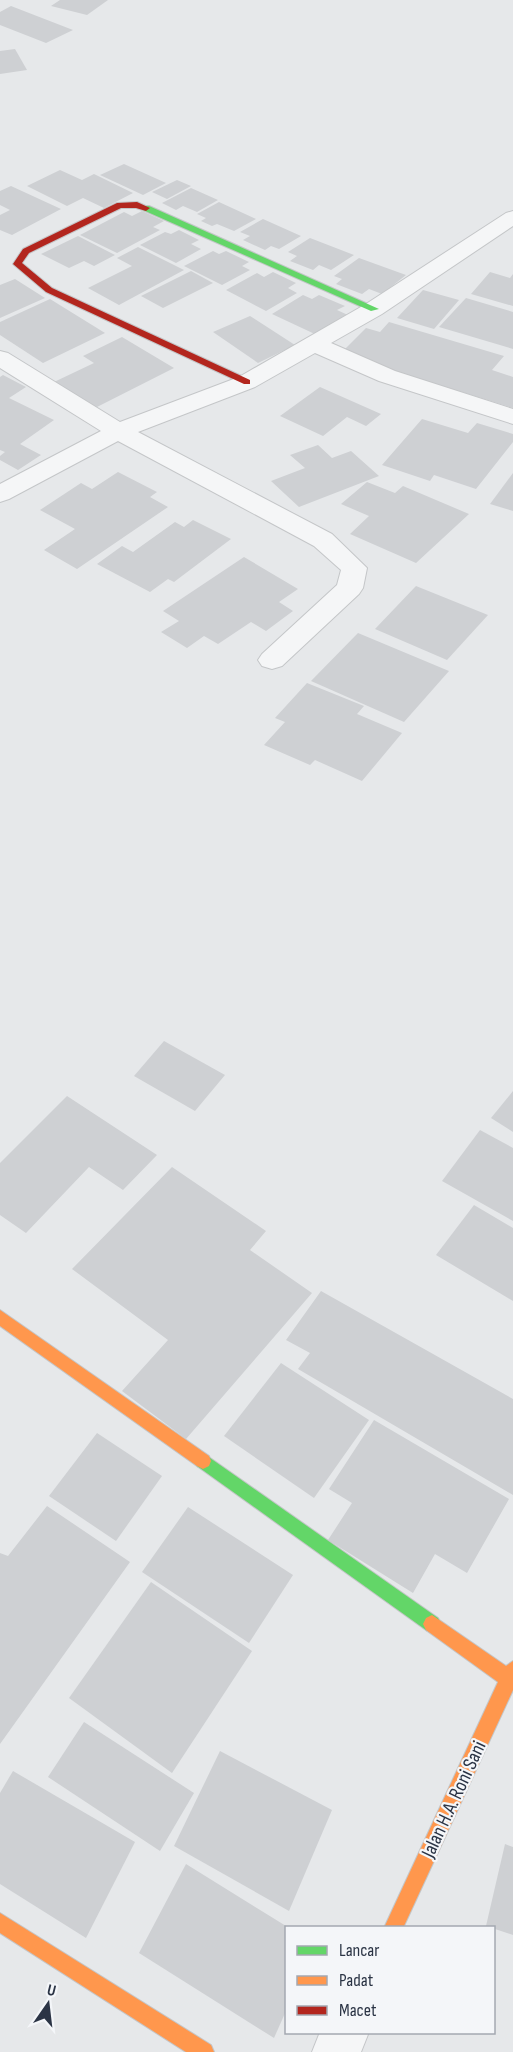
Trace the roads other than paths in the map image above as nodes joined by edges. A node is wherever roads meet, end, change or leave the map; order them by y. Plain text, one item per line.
1 (513, 217) edge
2 (374, 309) junction
3 (314, 344) junction
4 (0, 358) edge
5 (247, 382) junction
6 (513, 417) edge
7 (118, 431) junction
8 (0, 494) edge
9 (272, 660) dead end
10 (0, 1317) edge
11 (511, 1674) edge
12 (0, 1923) edge
13 (394, 1926) edge
14 (344, 2034) edge
15 (204, 2052) edge
16 (336, 2052) edge

1 - 2 street
2 - 3 street
2 - 5 street
3 - 5 street
3 - 6 street
4 - 7 street
5 - 7 street
7 - 8 street
7 - 9 street
10 - 11 street
11 - 13 street, Jalan H.A. Roni Sani
12 - 15 street
14 - 16 street

